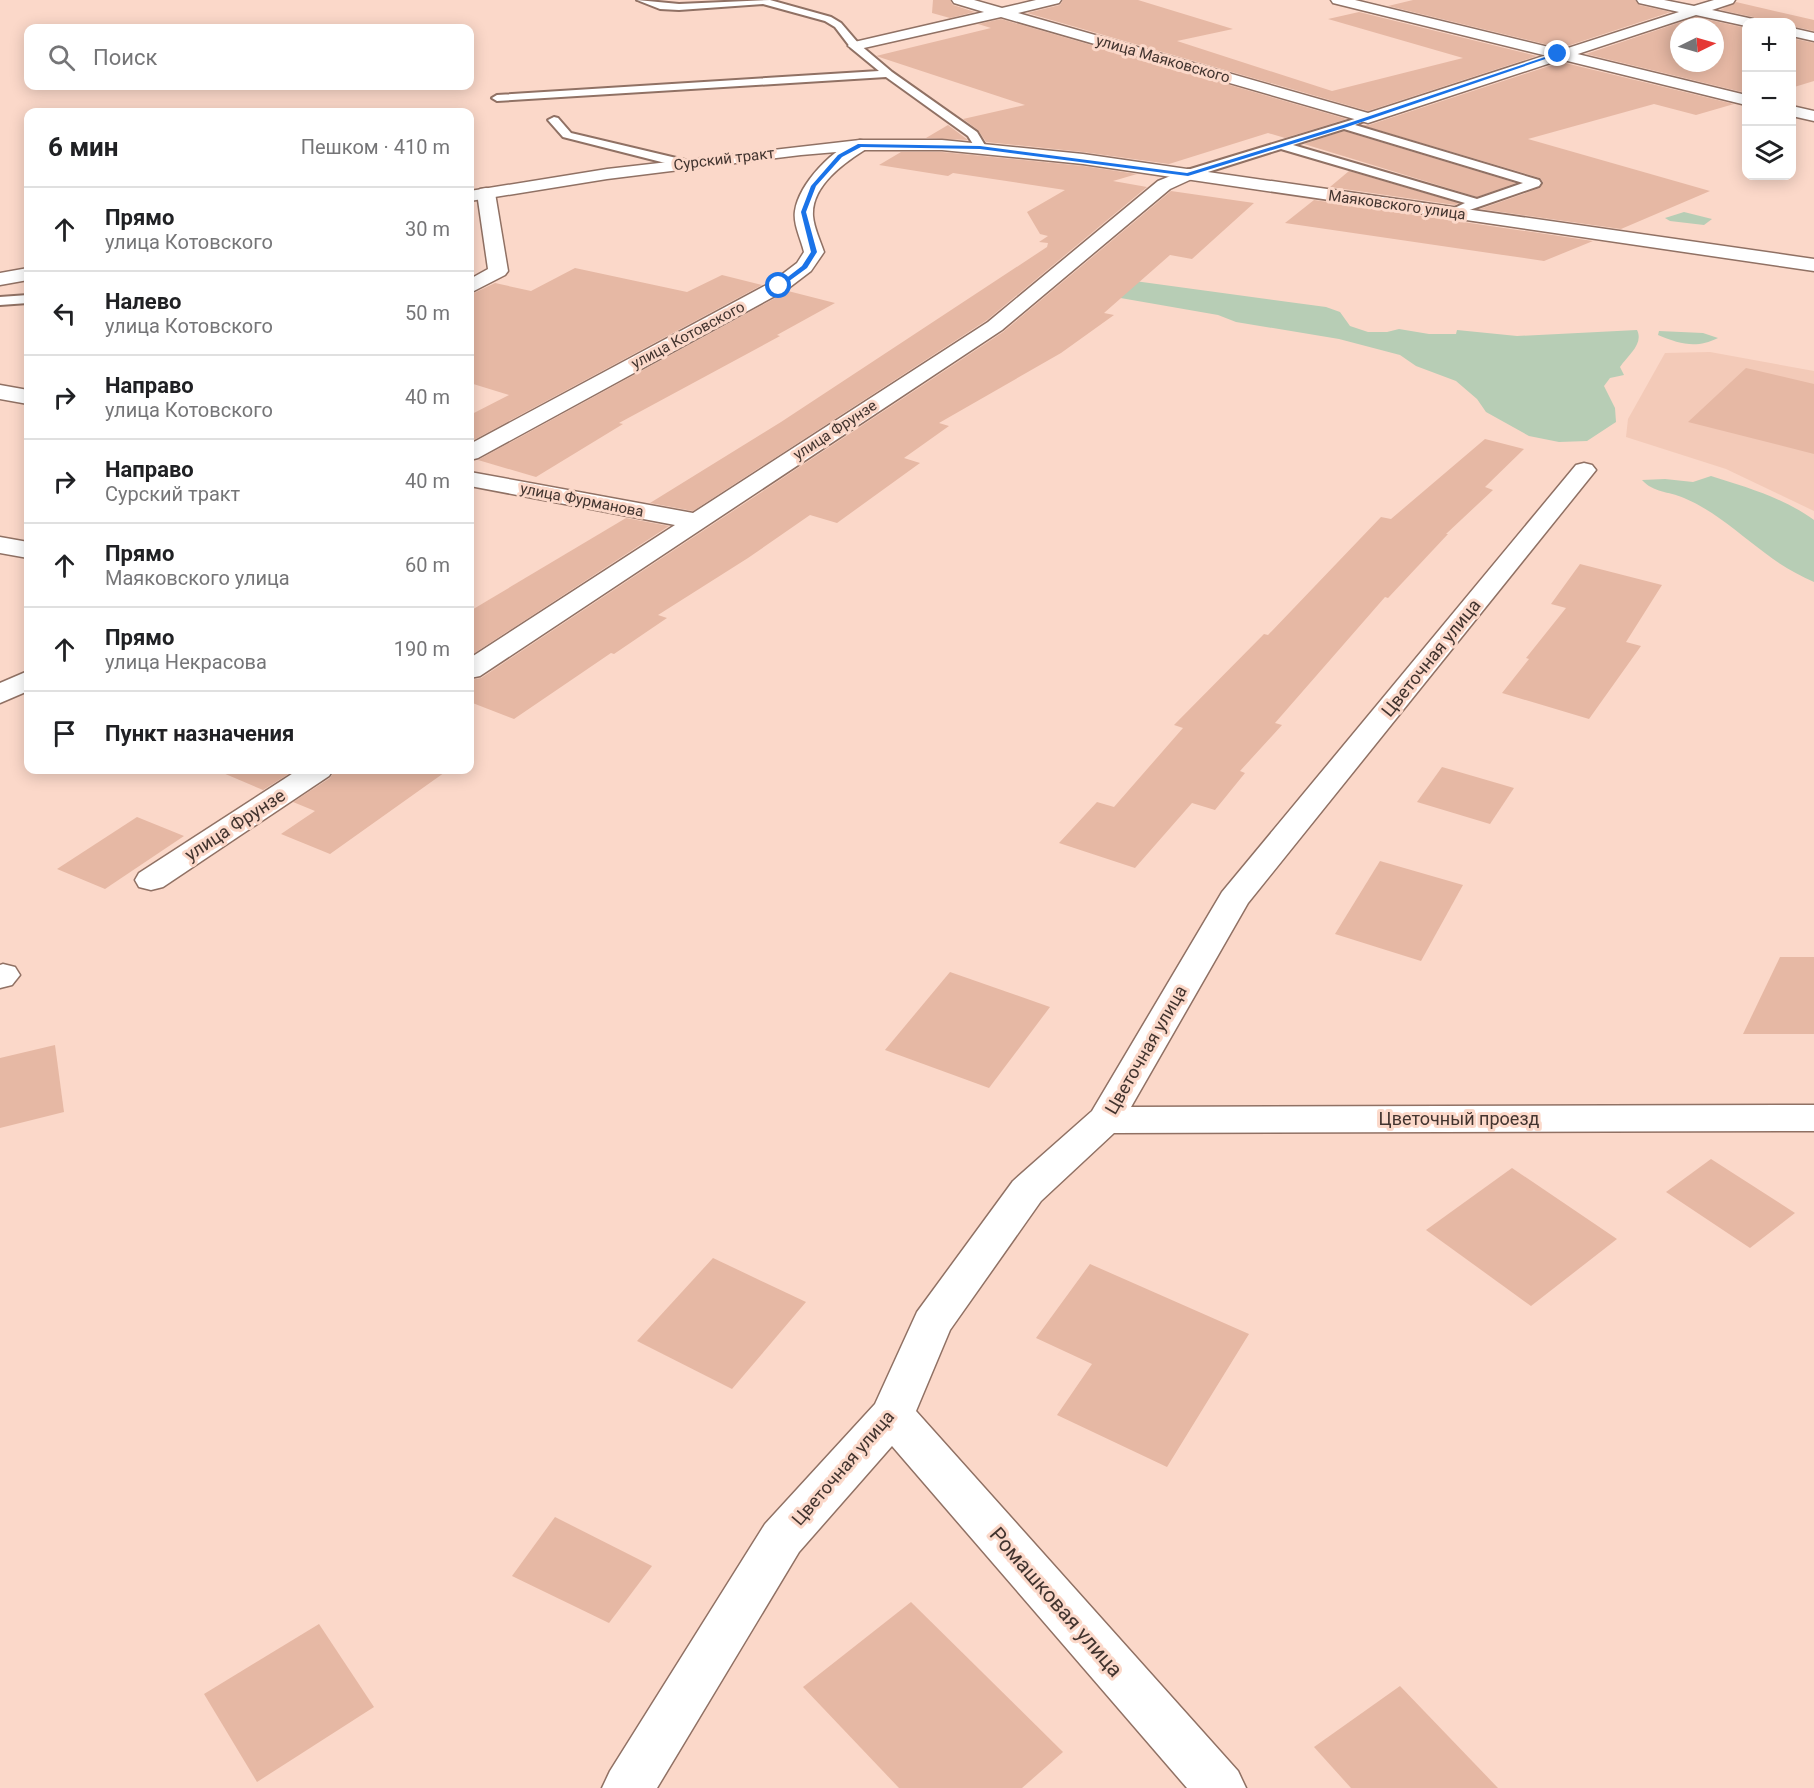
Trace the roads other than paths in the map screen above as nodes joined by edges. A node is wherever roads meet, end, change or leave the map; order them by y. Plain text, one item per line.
1 (642, 0) edge
2 (959, 0) edge
3 (1054, 0) edge
4 (1338, 0) edge
5 (1644, 0) edge
6 (1728, 0) edge
7 (1694, 11) junction
8 (1003, 12) junction
9 (1742, 21) edge
10 (1796, 33) edge
11 (1814, 37) edge
12 (855, 46) junction
13 (1558, 54) junction
14 (888, 74) junction
15 (497, 98) dead end
16 (1742, 99) edge
17 (1796, 112) edge
18 (1814, 116) edge
19 (1368, 118) junction
20 (554, 120) dead end
21 (1345, 126) junction
22 (860, 145) junction
23 (1281, 146) junction
24 (980, 147) junction
25 (685, 164) junction
26 (1188, 174) junction
27 (478, 195) edge
28 (1478, 203) junction
29 (1452, 213) junction
30 (1814, 265) edge
31 (24, 275) edge
32 (0, 279) edge
33 (474, 285) edge
34 (24, 298) edge
35 (0, 301) edge
36 (0, 392) edge
37 (24, 396) edge
38 (474, 451) edge
39 (1584, 470) dead end
40 (474, 480) edge
41 (695, 521) junction
42 (0, 544) edge
43 (24, 549) edge
44 (474, 666) edge
45 (24, 682) edge
46 (0, 694) edge
47 (312, 774) edge
48 (152, 880) dead end
49 (1814, 1118) edge
50 (1105, 1120) junction
51 (892, 1415) junction
52 (628, 1788) edge
53 (1220, 1788) edge

1 - 12 lane
2 - 8 street, улица Маяковского
3 - 8 street
4 - 13 street
5 - 7 street
6 - 7 street
7 - 9 street
7 - 13 street
8 - 12 street
8 - 19 street, улица Маяковского
10 - 11 street
12 - 14 lane
13 - 16 street
13 - 19 street
14 - 15 lane
14 - 24 lane
17 - 18 street
19 - 21 lane
20 - 25 lane
21 - 23 lane
21 - 28 lane
22 - 24 street, Сурский тракт
22 - 25 street, Сурский тракт
22 - 38 street, улица Котовского
23 - 26 lane
23 - 28 lane
24 - 26 street, Маяковского улица
25 - 27 street, Сурский тракт
26 - 29 street, Маяковского улица
26 - 41 street, улица Фрунзе
27 - 33 street
28 - 29 lane
29 - 30 street, Маяковского улица
31 - 32 street
34 - 35 lane
36 - 37 street
39 - 50 street, Цветочная улица
40 - 41 street, улица Фурманова
41 - 44 street, улица Фрунзе
42 - 43 street
45 - 46 street
47 - 48 street, улица Фрунзе
49 - 50 street, Цветочный проезд
50 - 51 street, Цветочная улица
51 - 52 street, Цветочная улица
51 - 53 street, Ромашковая улица

